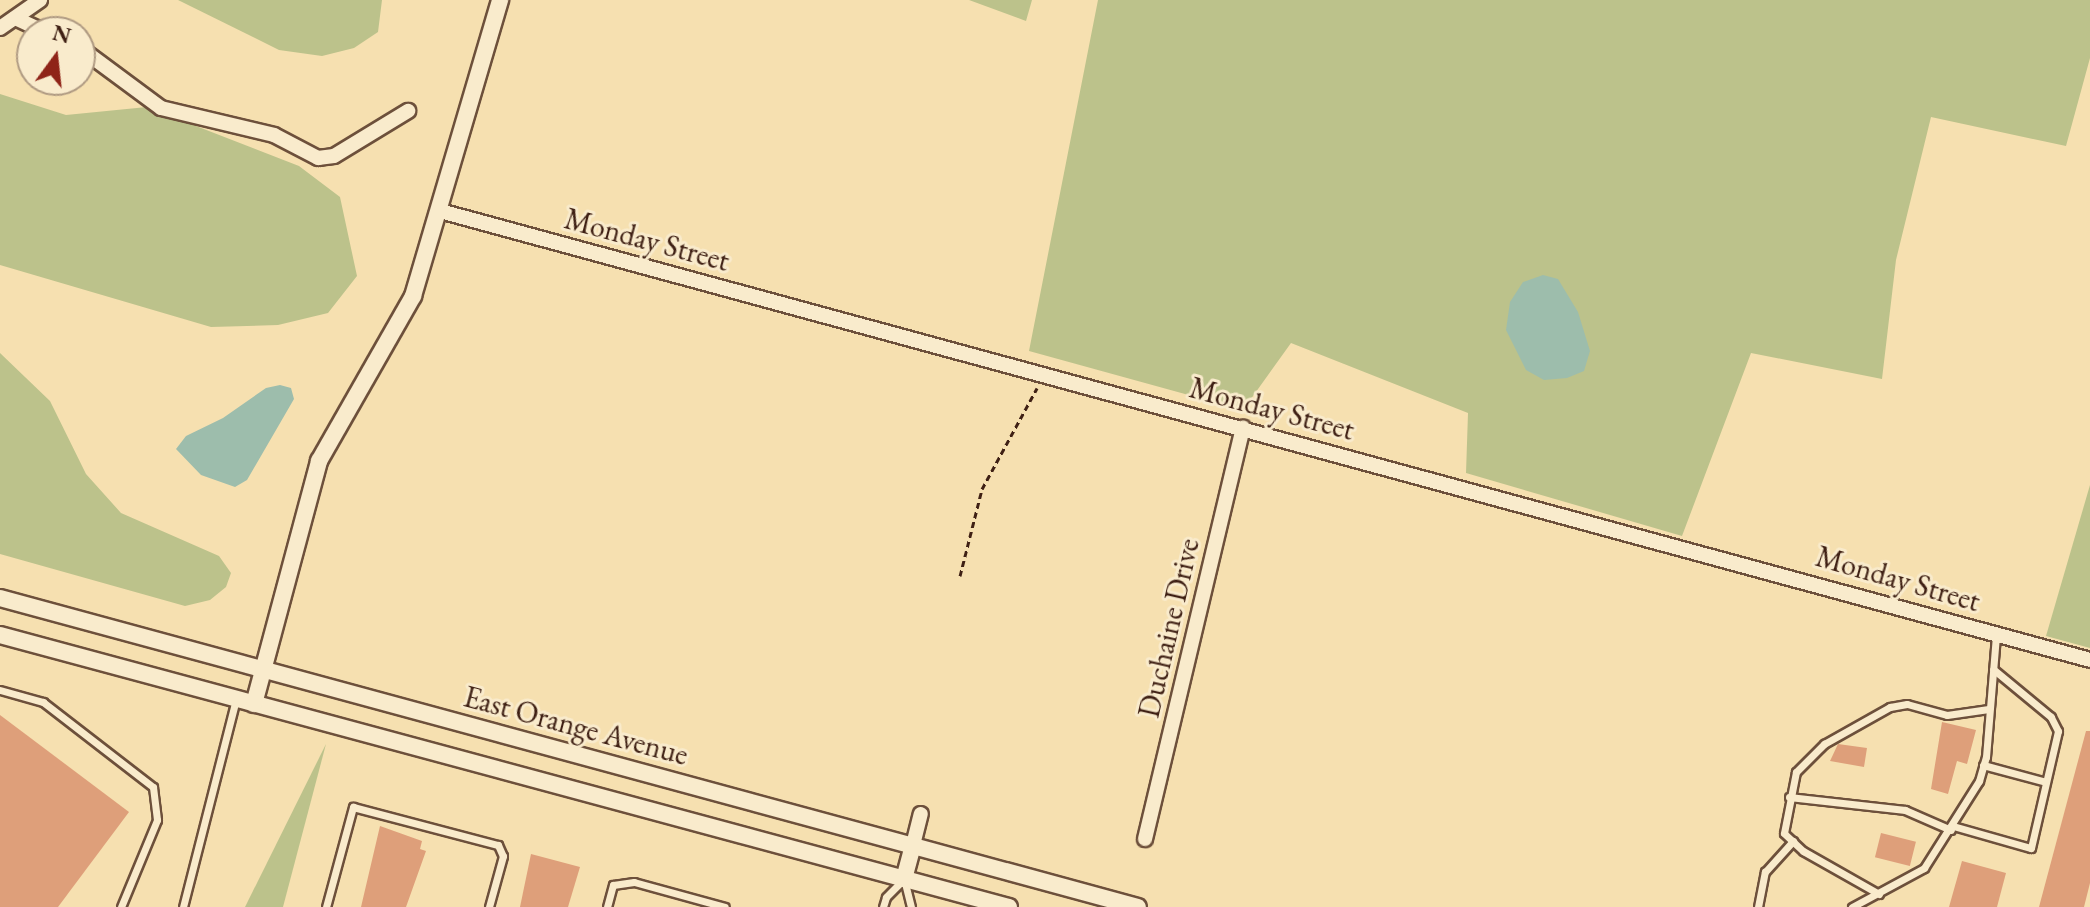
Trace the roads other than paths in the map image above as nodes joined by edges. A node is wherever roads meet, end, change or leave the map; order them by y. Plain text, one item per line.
1 (40, 0) edge
2 (500, 0) edge
3 (15, 18) joint
4 (0, 28) edge
5 (96, 60) edge
6 (408, 111) dead end
7 (440, 211) junction
8 (1243, 428) junction
9 (0, 598) edge
10 (1996, 633) junction
11 (0, 635) edge
12 (2090, 660) edge
13 (1993, 669) junction
14 (263, 670) junction
15 (0, 690) edge
16 (236, 699) junction
17 (254, 704) junction
18 (1989, 709) junction
19 (1983, 765) junction
20 (2046, 782) junction
21 (1789, 797) junction
22 (921, 814) dead end
23 (1952, 828) junction
24 (1145, 839) dead end
25 (1793, 841) junction
26 (913, 845) junction
27 (904, 879) junction
28 (1879, 894) junction
29 (121, 907) edge
30 (183, 907) edge
31 (326, 907) edge
32 (489, 907) edge
33 (607, 907) edge
34 (725, 907) edge
35 (883, 907) edge
36 (911, 907) edge
37 (1009, 907) edge
38 (1138, 907) edge
39 (1758, 907) edge
40 (1852, 907) edge

1 - 3 street
2 - 7 street
3 - 4 street
5 - 6 street
7 - 8 street, Monday Street
7 - 14 street
8 - 10 street, Monday Street
8 - 24 street, Duchaine Drive
9 - 14 street, East Orange Avenue
10 - 12 street, Monday Street
10 - 13 lane
11 - 16 street, East Orange Avenue
13 - 18 lane
13 - 20 lane
14 - 17 street
14 - 26 street, East Orange Avenue
15 - 29 lane
16 - 17 street, East Orange Avenue
16 - 30 lane
17 - 27 street, East Orange Avenue
18 - 19 lane
18 - 21 lane
19 - 20 lane
19 - 23 lane
20 - 23 lane
21 - 23 lane
21 - 25 lane
22 - 26 street
23 - 28 lane
25 - 28 lane
25 - 39 lane
26 - 27 street
26 - 38 street, East Orange Avenue
27 - 35 lane
27 - 36 lane
27 - 37 street, East Orange Avenue
28 - 40 lane
31 - 32 lane
33 - 34 lane

